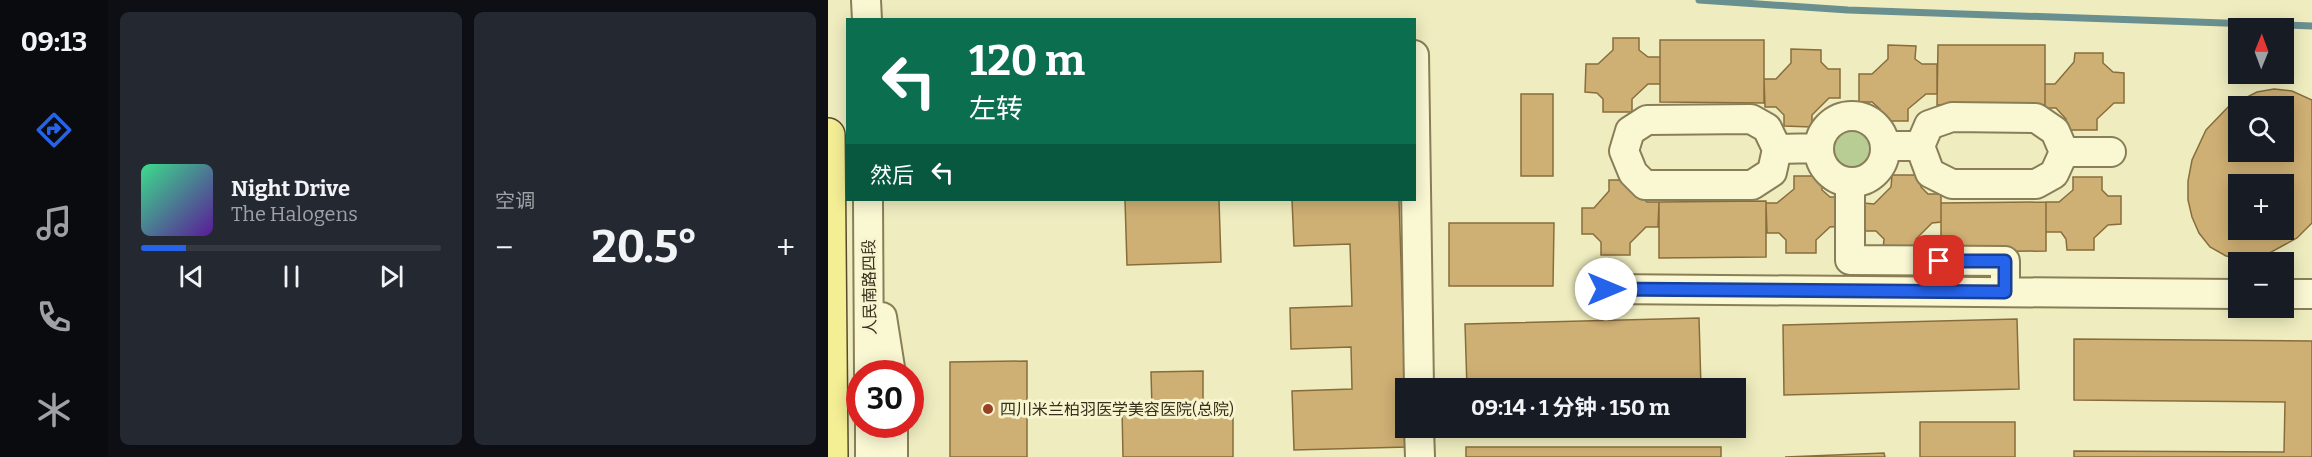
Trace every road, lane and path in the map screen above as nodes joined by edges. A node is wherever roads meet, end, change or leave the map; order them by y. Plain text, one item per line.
1 (866, 0) edge
2 (867, 18) edge
3 (828, 135) edge
4 (1885, 146) junction
5 (1920, 146) junction
6 (1777, 148) junction
7 (1820, 148) junction
8 (2064, 152) junction
9 (2111, 152) dead end
10 (1850, 182) junction
11 (1416, 188) edge
12 (868, 201) edge
13 (868, 248) junction
14 (829, 287) edge
15 (1606, 289) dead end
16 (2005, 292) junction
17 (2228, 294) edge
18 (2294, 294) edge
19 (2312, 294) edge
20 (869, 360) edge
21 (890, 360) edge
22 (1419, 378) edge
23 (870, 438) edge
24 (892, 438) edge
25 (1419, 438) edge
26 (831, 457) edge
27 (870, 457) edge
28 (893, 457) edge
29 (1420, 457) edge

1 - 2 street
3 - 14 main road
4 - 5 street
4 - 7 street
4 - 10 street
5 - 8 street
5 - 8 street
6 - 6 street
6 - 7 street
7 - 10 street
8 - 9 street
10 - 16 street
11 - 22 street
12 - 13 street, 人民南路四段
13 - 20 street, 人民南路四段
13 - 21 street
14 - 26 main road
15 - 16 street
16 - 17 street
18 - 19 street
23 - 27 street
24 - 28 street
25 - 29 street

